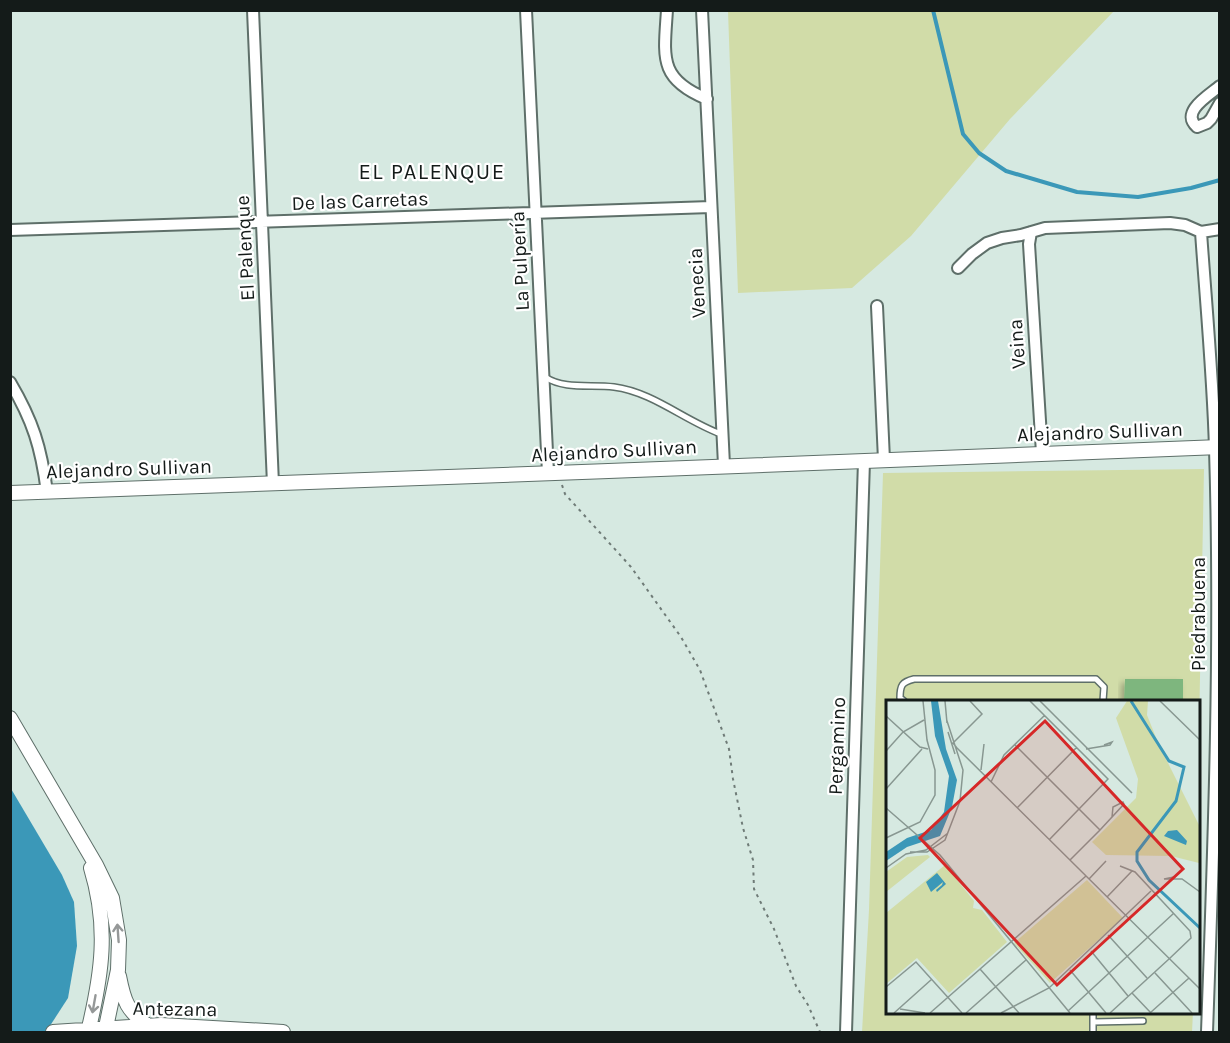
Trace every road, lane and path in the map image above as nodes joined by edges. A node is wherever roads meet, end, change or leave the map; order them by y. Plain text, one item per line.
1 (253, 10) edge
2 (526, 10) edge
3 (667, 10) edge
4 (702, 10) edge
5 (1220, 87) edge
6 (707, 99) junction
7 (1220, 103) edge
8 (711, 207) junction
9 (536, 214) junction
10 (262, 221) junction
11 (1220, 229) edge
12 (10, 230) edge
13 (1031, 232) junction
14 (1201, 232) junction
15 (958, 268) dead end
16 (877, 306) dead end
17 (543, 376) junction
18 (10, 382) edge
19 (723, 434) junction
20 (1217, 447) edge
21 (1042, 453) junction
22 (884, 460) junction
23 (864, 461) junction
24 (724, 465) junction
25 (554, 473) junction
26 (273, 484) junction
27 (47, 492) junction
28 (10, 493) edge
29 (1218, 607) edge
30 (903, 700) edge
31 (1103, 700) edge
32 (10, 718) edge
33 (1217, 753) edge
34 (83, 843) junction
35 (1215, 922) edge
36 (117, 970) junction
37 (1093, 1013) edge
38 (1143, 1021) dead end
39 (1093, 1022) junction
40 (148, 1026) junction
41 (106, 1030) edge
42 (125, 1030) edge
43 (89, 1031) edge
44 (60, 1032) edge
45 (283, 1032) edge
46 (820, 1032) edge
47 (846, 1032) edge
48 (1093, 1032) edge
49 (1207, 1032) edge

1 - 10 street, El Palenque
2 - 9 street, La Pulpería
3 - 6 street
4 - 6 street, Venecia
5 - 7 street
6 - 8 street, Venecia
8 - 9 street, De las Carretas
8 - 19 street, Venecia
9 - 10 street, De las Carretas
9 - 17 street, La Pulpería
10 - 12 street, De las Carretas
10 - 26 street, El Palenque
11 - 14 street
13 - 14 street
13 - 15 street
13 - 21 street, Veina
14 - 20 street, Piedrabuena
16 - 22 street
17 - 19 lane
17 - 25 street, La Pulpería
18 - 27 street
19 - 24 street, Venecia
20 - 21 street, Alejandro Sullivan
20 - 29 street, Piedrabuena
21 - 22 street, Alejandro Sullivan
22 - 23 street, Alejandro Sullivan
23 - 24 street, Alejandro Sullivan
23 - 47 street, Pergamino
24 - 25 street, Alejandro Sullivan
25 - 26 street, Alejandro Sullivan
25 - 46 path
26 - 27 street, Alejandro Sullivan
27 - 28 street, Alejandro Sullivan
29 - 33 street, Piedrabuena
30 - 31 lane
32 - 34 street
33 - 35 street, Piedrabuena
36 -> 34 street
34 -> 43 street
35 - 49 street, Piedrabuena
36 - 40 street
36 - 41 street
37 - 39 lane
38 - 39 lane
39 - 48 lane
40 - 42 street, Antezana
40 - 45 street, Antezana
41 - 42 street, Antezana
41 - 43 street, Antezana
43 - 44 street, Antezana

